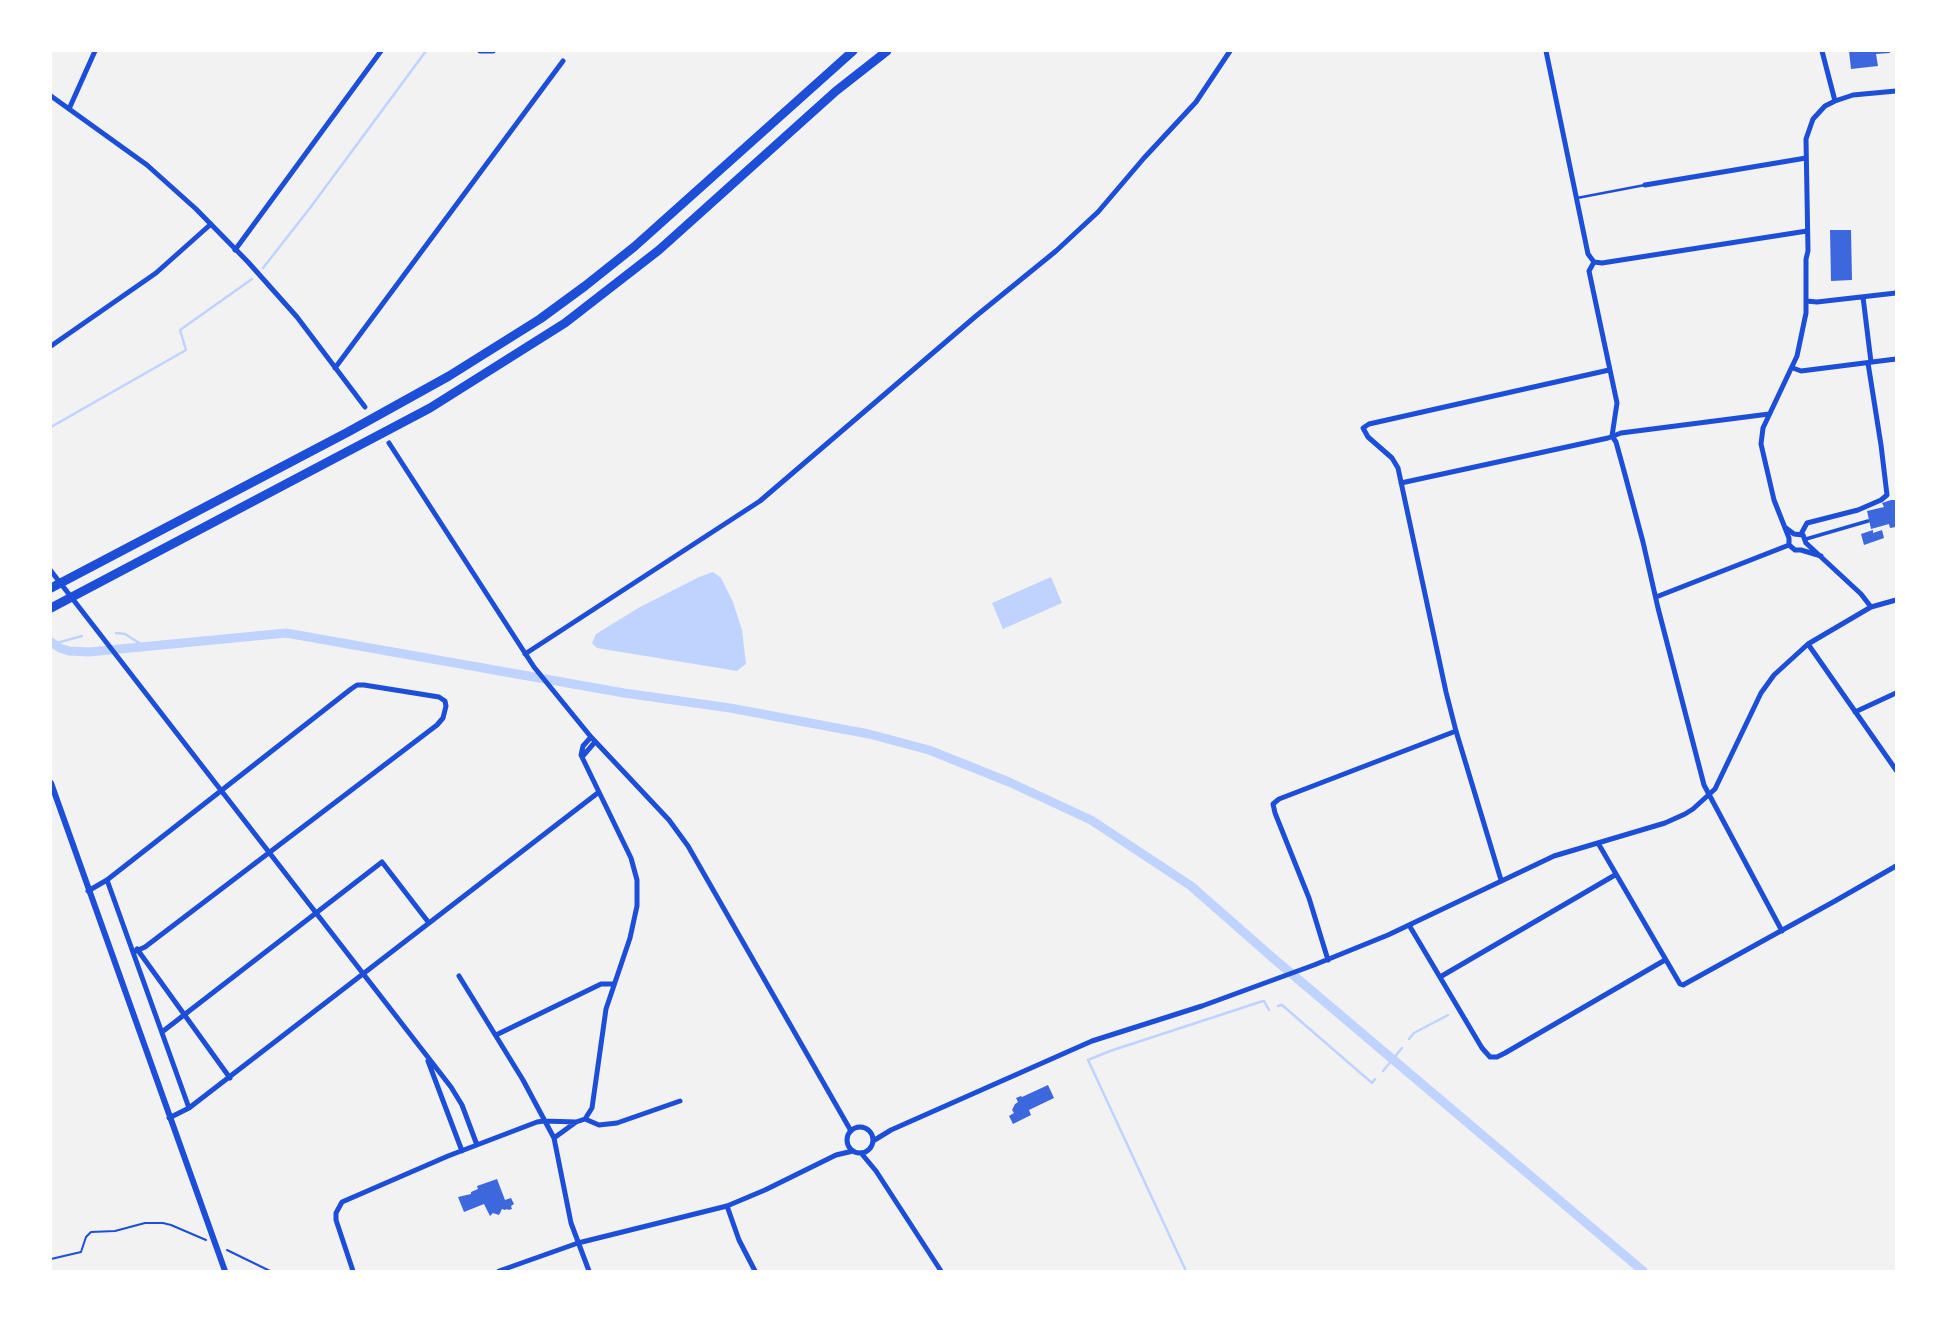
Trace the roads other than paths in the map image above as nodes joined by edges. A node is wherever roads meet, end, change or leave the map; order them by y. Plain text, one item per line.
1 (94, 51) edge
2 (381, 51) edge
3 (480, 51) edge
4 (493, 51) edge
5 (853, 51) edge
6 (887, 51) edge
7 (1230, 51) edge
8 (1546, 51) edge
9 (1822, 51) edge
10 (563, 61) dead end
11 (1896, 91) edge
12 (51, 96) edge
13 (1835, 101) junction
14 (69, 109) junction
15 (1805, 158) junction
16 (1645, 185) joint
17 (1577, 198) junction
18 (211, 224) junction
19 (1807, 231) junction
20 (235, 250) junction
21 (1594, 262) junction
22 (1896, 293) edge
23 (1863, 297) junction
24 (1806, 301) junction
25 (51, 346) edge
26 (1896, 359) edge
27 (1869, 362) junction
28 (335, 368) junction
29 (1793, 368) junction
30 (1609, 370) junction
31 (365, 407) dead end
32 (1769, 414) junction
33 (1612, 436) junction
34 (389, 443) dead end
35 (1401, 483) junction
36 (1868, 521) dead end
37 (1797, 539) junction
38 (1801, 550) junction
39 (1821, 556) junction
40 (51, 570) edge
41 (51, 588) edge
42 (1656, 597) junction
43 (1896, 600) edge
44 (1871, 607) junction
45 (51, 608) edge
46 (1808, 644) junction
47 (525, 654) junction
48 (1896, 693) edge
49 (1855, 712) junction
50 (1456, 731) junction
51 (593, 739) junction
52 (1896, 770) edge
53 (51, 783) edge
54 (222, 790) junction
55 (599, 792) junction
56 (1710, 795) junction
57 (1598, 844) junction
58 (269, 851) junction
59 (1896, 866) edge
60 (1615, 876) junction
61 (107, 880) junction
62 (1501, 880) junction
63 (88, 891) junction
64 (316, 914) junction
65 (429, 923) junction
66 (1409, 925) junction
67 (1782, 930) junction
68 (136, 951) junction
69 (1328, 960) junction
70 (1665, 960) junction
71 (364, 974) junction
72 (459, 976) dead end
73 (1440, 977) junction
74 (614, 984) junction
75 (184, 1015) junction
76 (162, 1031) junction
77 (496, 1035) junction
78 (426, 1055) junction
79 (230, 1078) junction
80 (457, 1096) junction
81 (680, 1101) dead end
82 (444, 1103) junction
83 (190, 1108) junction
84 (169, 1118) junction
85 (585, 1119) junction
86 (544, 1121) junction
87 (576, 1122) junction
88 (891, 1130) junction
89 (851, 1131) junction
90 (871, 1133) junction
91 (554, 1138) junction
92 (873, 1141) junction
93 (848, 1143) junction
94 (477, 1145) junction
95 (462, 1151) junction
96 (853, 1151) junction
97 (864, 1152) junction
98 (836, 1155) junction
99 (727, 1206) junction
100 (578, 1243) junction
101 (225, 1271) edge
102 (353, 1271) edge
103 (499, 1271) edge
104 (589, 1271) edge
105 (755, 1271) edge
106 (941, 1271) edge

1 - 14 street
2 - 20 street
3 - 4 street
5 - 41 highway
6 - 45 highway
7 - 47 street
8 - 17 street
9 - 13 street
10 - 28 street
11 - 13 street
12 - 14 street
13 - 15 street
14 - 18 street
15 - 16 street
15 - 19 street
16 - 17 lane
17 - 21 street
18 - 20 street
18 - 25 street
19 - 21 street
19 - 24 street
20 - 28 street
21 - 30 street
22 - 23 street
23 - 24 street
23 - 27 street
24 - 29 street
26 - 27 street
27 - 29 street
27 - 37 street
28 - 31 street
29 - 32 street
30 - 33 street
30 - 35 street
32 - 33 street
32 - 37 street
33 - 35 street
33 - 42 street
34 - 47 street
35 - 50 street
36 - 37 street
37 - 38 street
37 - 38 street
37 - 39 street
37 - 42 street
38 - 39 street
39 - 44 street
40 - 54 street
42 - 56 street
43 - 44 street
44 - 46 street
46 - 49 street
46 - 56 street
47 - 51 street
48 - 49 street
49 - 52 street
50 - 62 street
50 - 69 street
51 - 55 street
51 - 89 street
53 - 63 street
54 - 58 street
54 - 58 street
54 - 61 street
55 - 65 street
55 - 74 street
56 - 57 street
56 - 67 street
57 - 60 street
57 - 62 street
58 - 64 street
58 - 68 street
59 - 67 street
60 - 70 street
60 - 73 street
61 - 63 street
61 - 68 street
62 - 66 street
63 - 84 street
64 - 65 street
64 - 71 street
64 - 75 street
65 - 71 street
66 - 69 street
66 - 73 street
67 - 70 street
68 - 75 street
68 - 76 street
69 - 88 street
70 - 73 street
71 - 78 street
71 - 79 street
72 - 77 street
74 - 77 street
74 - 85 street
75 - 76 street
75 - 79 street
76 - 83 street
77 - 86 street
78 - 80 street
78 - 82 street
79 - 83 street
80 - 82 street
80 - 94 street
81 - 85 street
82 - 95 street
83 - 84 street
84 - 101 street
85 - 87 street
86 - 87 street
86 - 91 street
86 - 94 street
87 - 91 street
88 - 90 street
88 - 92 street
89 - 90 street
89 - 93 street
90 - 92 street
91 - 100 street
92 - 97 street
93 - 96 street
93 - 98 street
94 - 95 street
95 - 102 street
96 - 97 street
96 - 98 street
97 - 106 street
98 - 99 street
99 - 100 street
99 - 105 street
100 - 103 street
100 - 104 street

